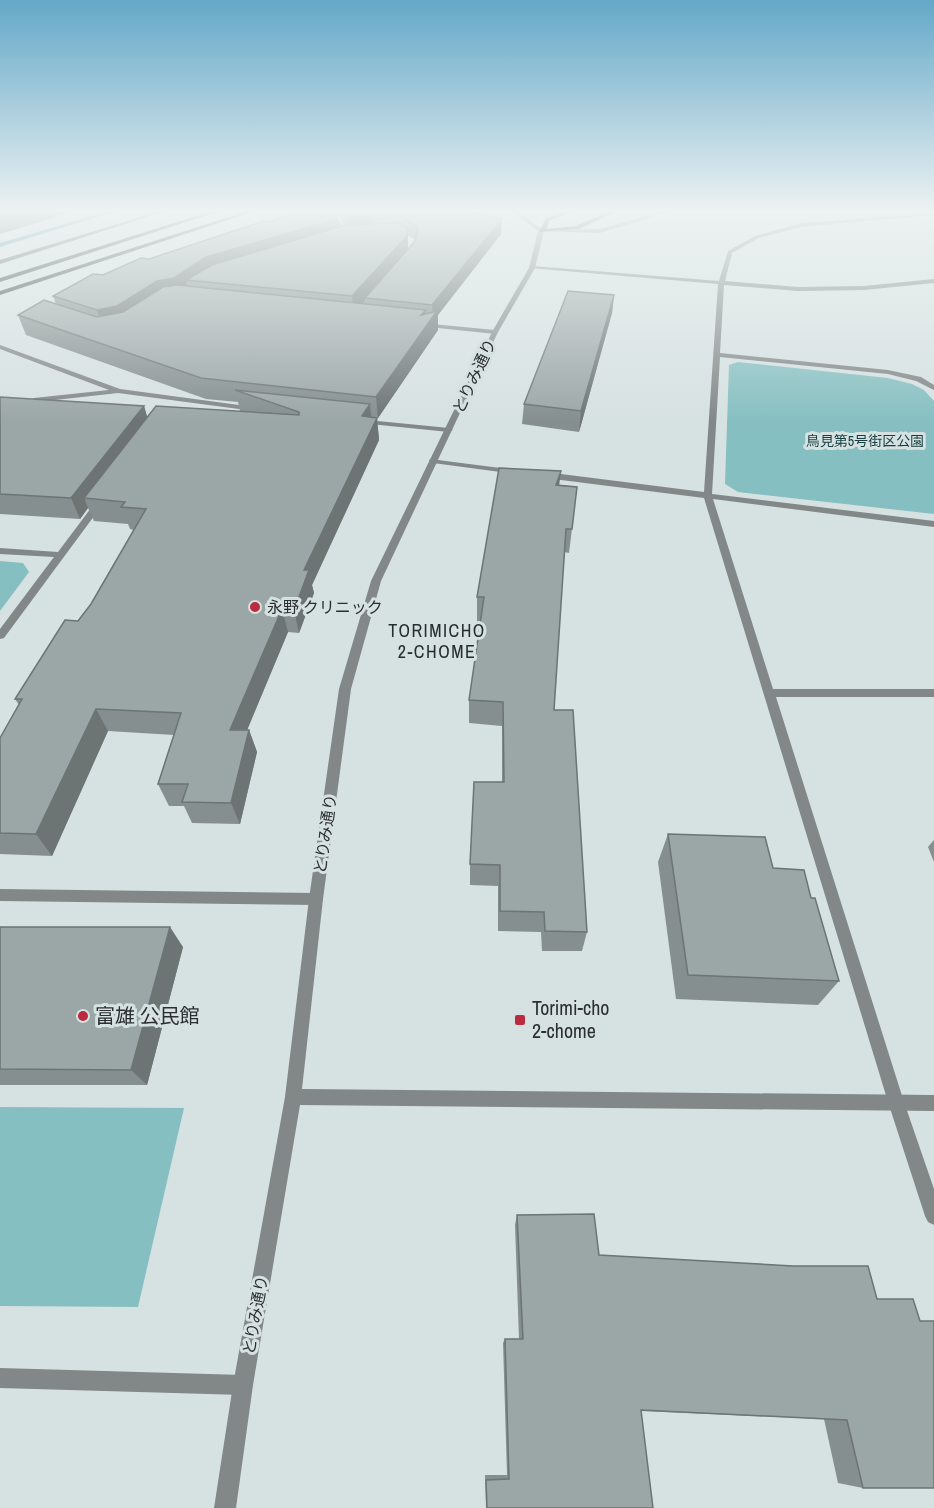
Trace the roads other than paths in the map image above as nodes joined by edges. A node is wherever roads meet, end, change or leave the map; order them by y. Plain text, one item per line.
1 (39, 280) edge
2 (525, 280) edge
3 (679, 280) edge
4 (723, 280) edge
5 (934, 281) edge
6 (722, 284) junction
7 (0, 293) edge
8 (415, 324) edge
9 (495, 332) junction
10 (0, 347) edge
11 (718, 355) junction
12 (934, 388) edge
13 (119, 391) junction
14 (30, 400) edge
15 (177, 400) junction
16 (170, 409) edge
17 (258, 409) edge
18 (351, 420) edge
19 (449, 430) junction
20 (433, 461) junction
21 (520, 472) edge
22 (532, 474) edge
23 (108, 491) edge
24 (708, 496) junction
25 (934, 524) edge
26 (0, 551) edge
27 (60, 555) junction
28 (0, 636) edge
29 (771, 693) junction
30 (934, 693) edge
31 (0, 895) edge
32 (316, 899) junction
33 (293, 1097) junction
34 (896, 1102) junction
35 (934, 1103) edge
36 (934, 1216) edge
37 (0, 1378) edge
38 (243, 1385) junction
39 (225, 1508) edge

1 - 7 main road
2 - 9 street, とりみ通り
3 - 6 street
4 - 6 street
5 - 6 street
6 - 11 street
8 - 9 street
9 - 19 street, とりみ通り
10 - 13 street
11 - 12 street
11 - 24 street
13 - 14 street
13 - 15 street
15 - 16 street
15 - 17 street
18 - 19 street
19 - 20 street, とりみ通り
20 - 21 street
20 - 32 street, とりみ通り
22 - 24 street
23 - 27 street
24 - 25 street
24 - 29 street
26 - 27 street
27 - 28 street
29 - 30 street
29 - 34 street
31 - 32 street
32 - 33 street, とりみ通り
33 - 34 street
33 - 38 street, とりみ通り
34 - 35 street
34 - 36 street
37 - 38 street
38 - 39 street, とりみ通り

